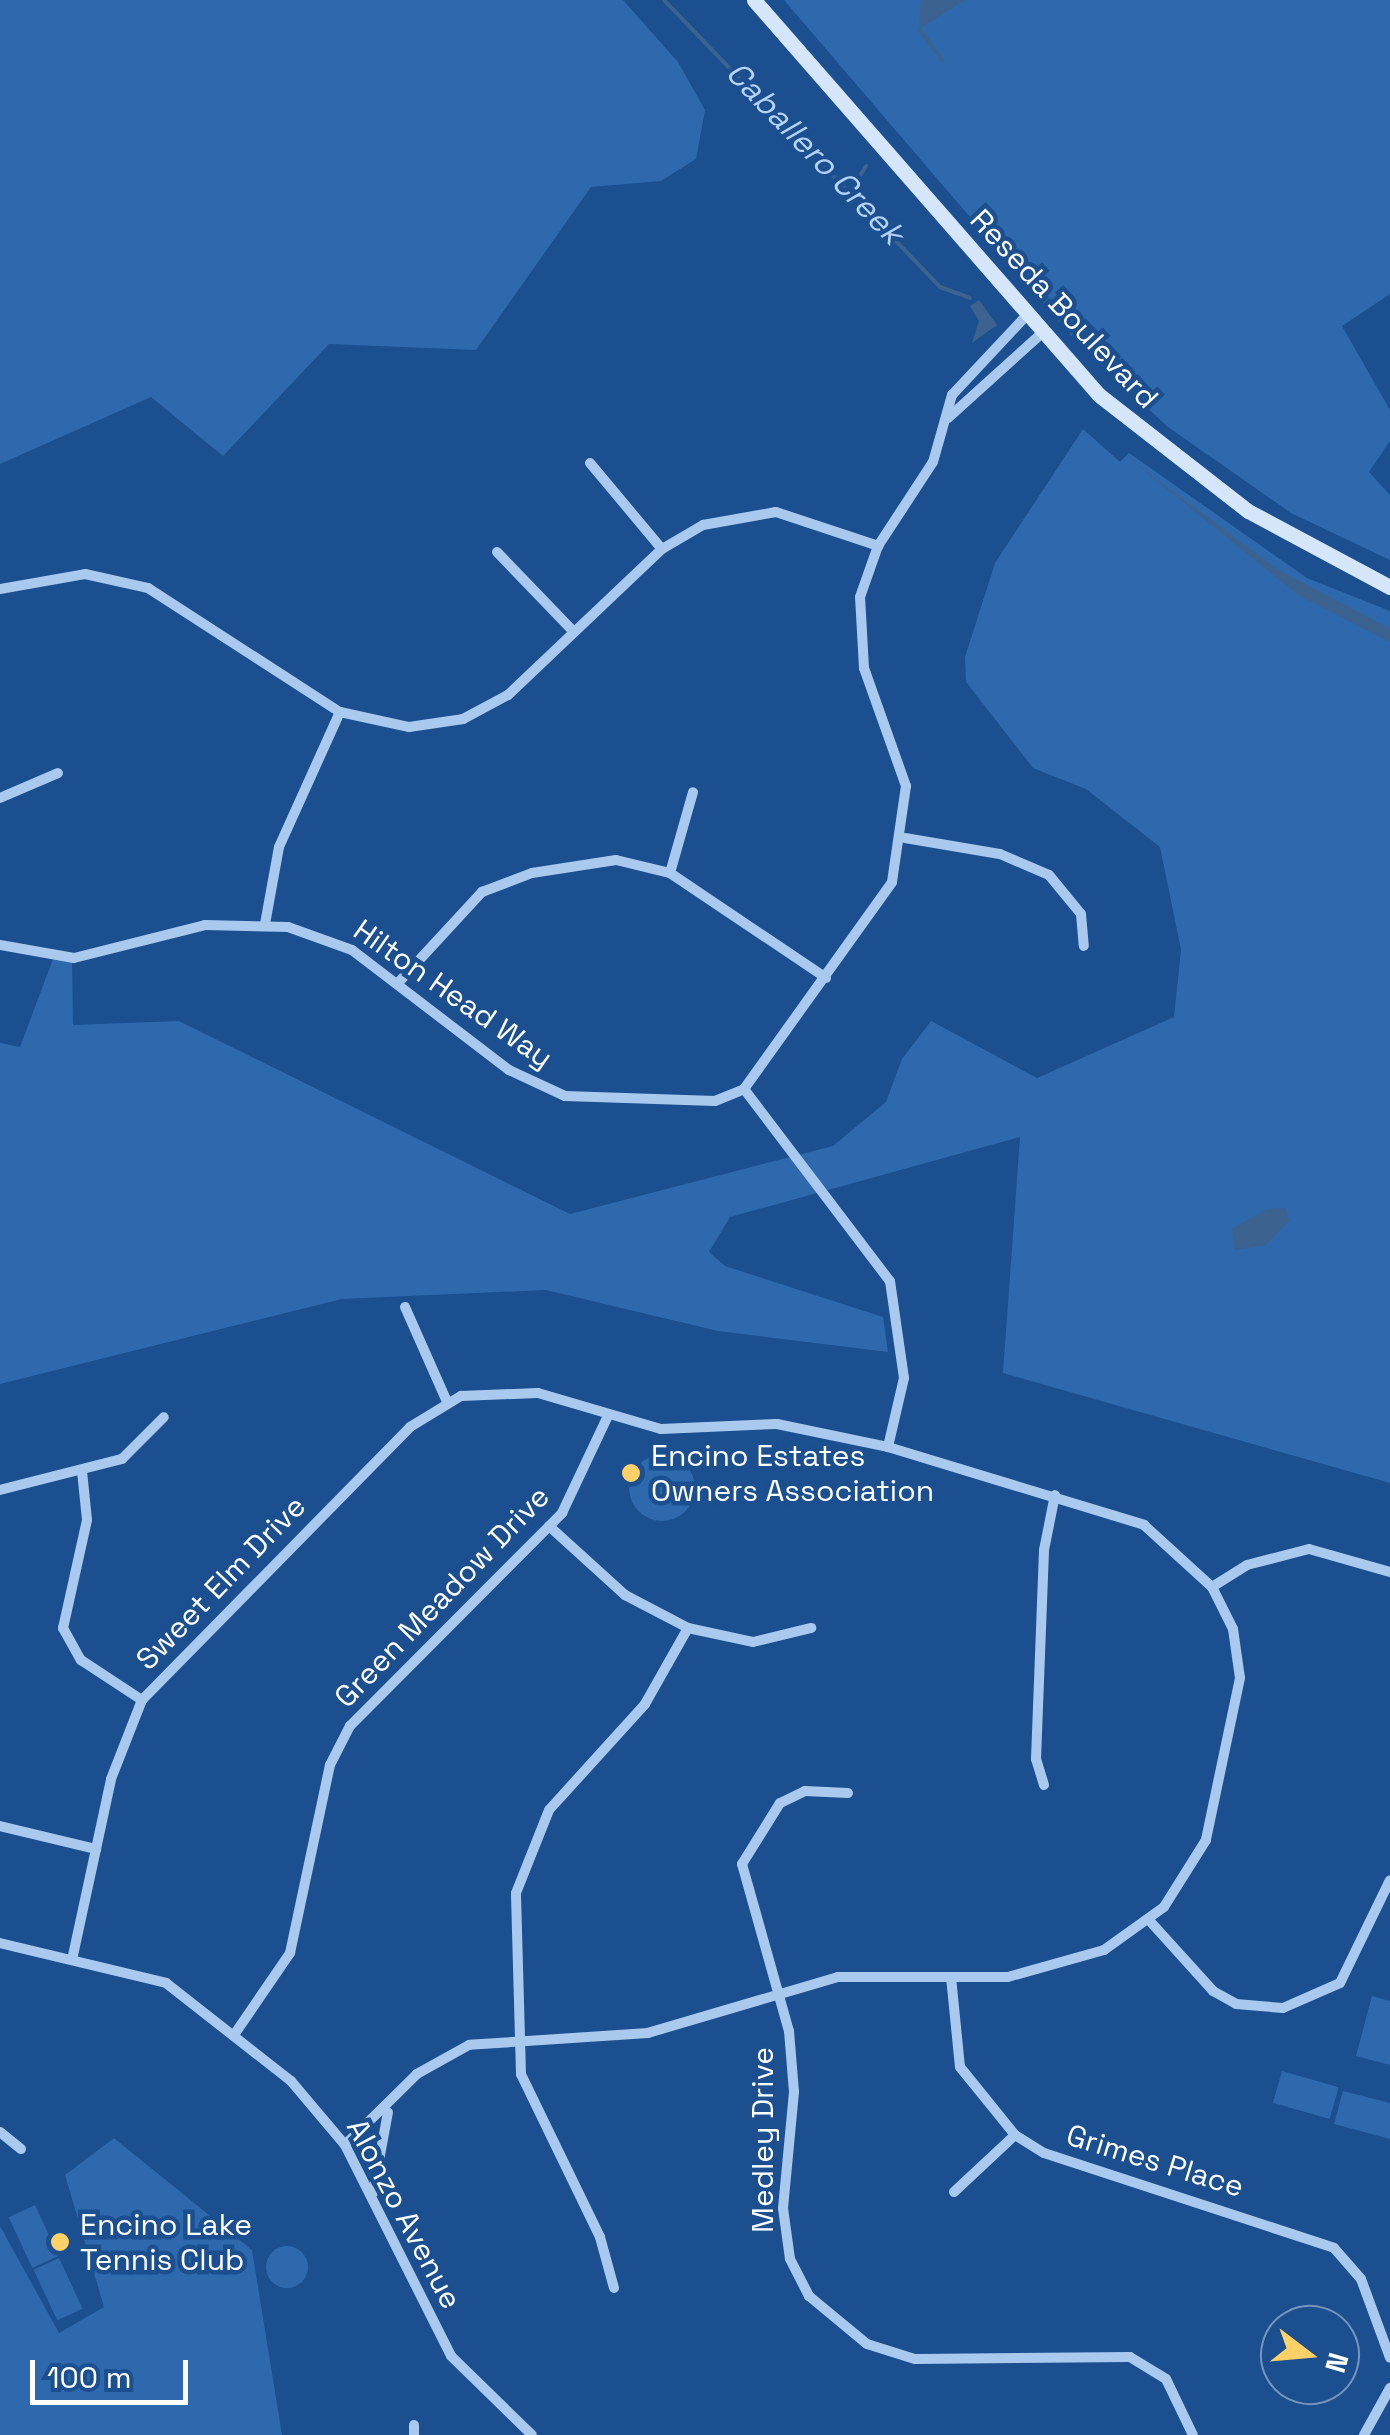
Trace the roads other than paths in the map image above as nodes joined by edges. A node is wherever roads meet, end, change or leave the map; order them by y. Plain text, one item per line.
1 (754, 0) edge
2 (1026, 316) junction
3 (1041, 334) junction
4 (948, 419) junction
5 (590, 463) dead end
6 (878, 546) junction
7 (662, 549) junction
8 (497, 552) dead end
9 (1390, 586) edge
10 (0, 589) edge
11 (574, 632) junction
12 (340, 712) junction
13 (58, 773) dead end
14 (693, 792) dead end
15 (0, 798) edge
16 (905, 838) junction
17 (670, 873) junction
18 (266, 924) junction
19 (0, 944) edge
20 (1084, 946) dead end
21 (826, 978) junction
22 (398, 983) junction
23 (744, 1090) junction
24 (406, 1307) dead end
25 (447, 1402) junction
26 (164, 1417) dead end
27 (607, 1418) junction
28 (888, 1447) junction
29 (82, 1472) junction
30 (0, 1490) edge
31 (1055, 1495) junction
32 (549, 1526) junction
33 (1390, 1572) edge
34 (1212, 1587) junction
35 (688, 1628) junction
36 (811, 1628) dead end
37 (142, 1700) junction
38 (1044, 1785) dead end
39 (848, 1793) dead end
40 (0, 1826) edge
41 (96, 1849) junction
42 (1390, 1880) edge
43 (1148, 1920) junction
44 (0, 1943) edge
45 (72, 1960) junction
46 (951, 1977) junction
47 (779, 1996) junction
48 (236, 2032) junction
49 (520, 2040) junction
50 (391, 2103) junction
51 (0, 2132) edge
52 (1014, 2135) junction
53 (345, 2145) junction
54 (21, 2149) dead end
55 (954, 2192) dead end
56 (372, 2200) junction
57 (614, 2288) dead end
58 (1390, 2358) edge
59 (1390, 2388) edge
60 (532, 2435) edge
61 (1193, 2435) edge
62 (1364, 2435) edge

1 - 2 main road, Reseda Boulevard
2 - 3 main road, Reseda Boulevard
2 - 4 street
3 - 4 street
3 - 9 main road, Reseda Boulevard
4 - 6 street
5 - 7 street
6 - 7 street
6 - 16 street
7 - 11 street
8 - 11 street
10 - 12 street
11 - 12 street
12 - 18 street
13 - 15 street
14 - 17 street
16 - 20 street
16 - 21 street
17 - 21 street
17 - 22 street
18 - 19 street, Hilton Head Way
18 - 22 street, Hilton Head Way
21 - 23 street
22 - 23 street, Hilton Head Way
23 - 28 street
24 - 25 street
25 - 27 street
25 - 37 street, Sweet Elm Drive
26 - 29 street
27 - 28 street
27 - 32 street, Green Meadow Drive
28 - 31 street
29 - 30 street
29 - 37 street
31 - 34 street
31 - 38 street
32 - 35 street
32 - 48 street, Green Meadow Drive
33 - 34 street
34 - 43 street
35 - 36 street
35 - 49 street
37 - 41 street, Sweet Elm Drive
39 - 47 street, Medley Drive
40 - 41 street
41 - 45 street, Sweet Elm Drive
42 - 43 street
43 - 46 street
44 - 45 street, Alonzo Avenue
45 - 48 street, Alonzo Avenue
46 - 47 street
46 - 52 street, Grimes Place
47 - 49 street
47 - 61 street, Medley Drive
48 - 53 street, Alonzo Avenue
49 - 50 street
49 - 57 street
50 - 53 street
50 - 56 street
51 - 54 street
52 - 55 street
52 - 58 street, Grimes Place
53 - 56 street, Alonzo Avenue
56 - 60 street, Alonzo Avenue
59 - 62 street

